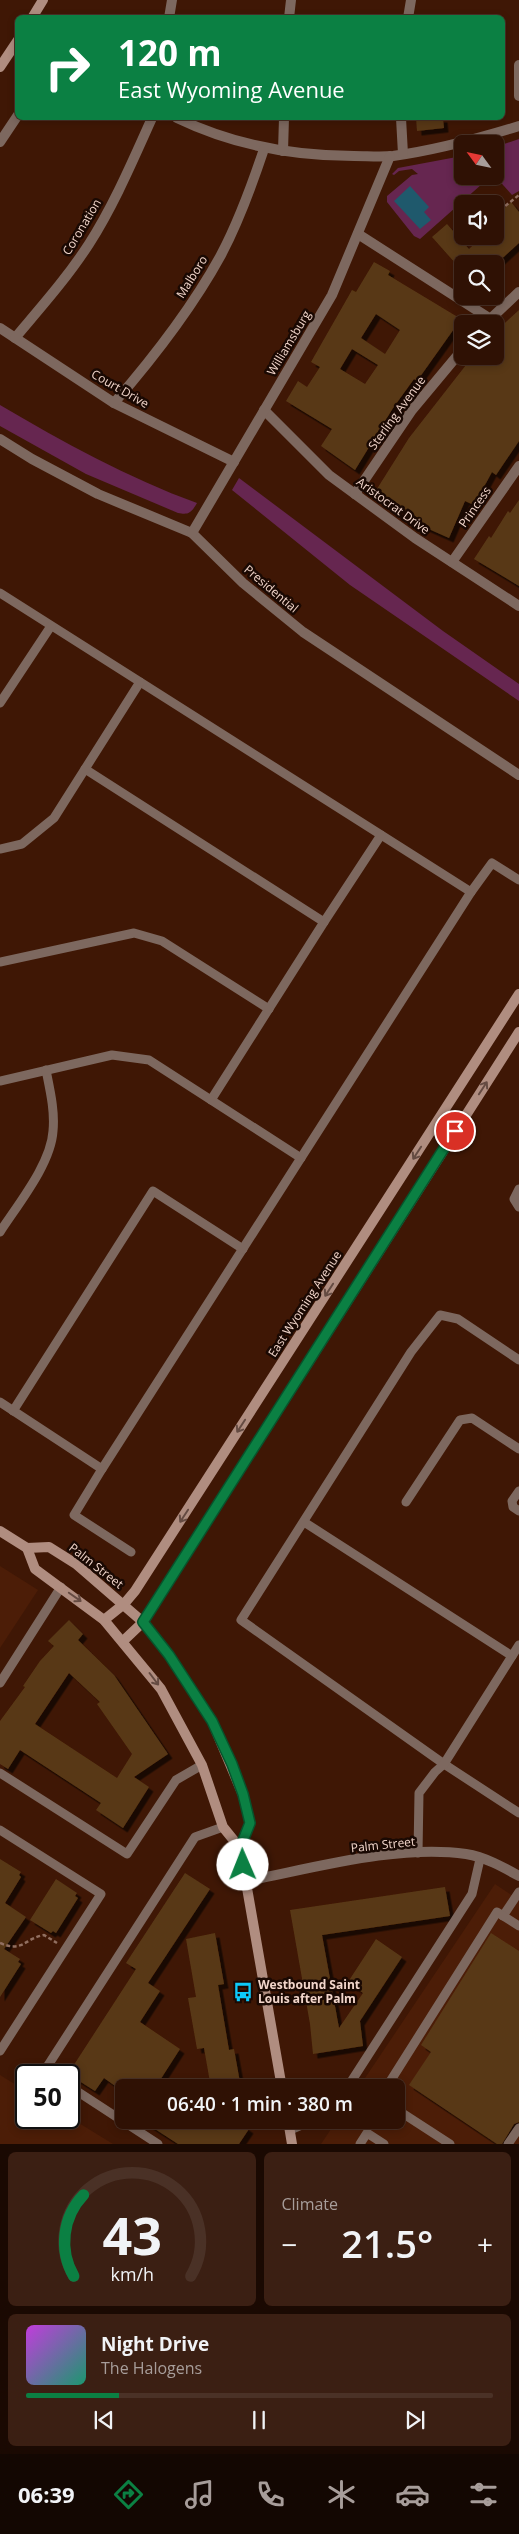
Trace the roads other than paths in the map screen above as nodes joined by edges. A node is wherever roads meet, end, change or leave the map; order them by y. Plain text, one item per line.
1 (43, 0) edge
2 (172, 0) edge
3 (291, 0) edge
4 (410, 0) edge
5 (34, 15) edge
6 (170, 15) edge
7 (289, 15) edge
8 (408, 15) edge
9 (15, 44) edge
10 (519, 65) edge
11 (0, 67) edge
12 (519, 96) edge
13 (15, 120) edge
14 (151, 120) edge
15 (181, 120) edge
16 (284, 120) edge
17 (401, 120) edge
18 (519, 126) edge
19 (0, 142) edge
20 (264, 149) junction
21 (284, 151) junction
22 (403, 154) junction
23 (390, 156) junction
24 (358, 234) junction
25 (519, 292) edge
26 (478, 315) edge
27 (494, 315) edge
28 (0, 328) edge
29 (15, 338) junction
30 (454, 360) edge
31 (114, 403) junction
32 (264, 410) junction
33 (0, 439) edge
34 (234, 462) junction
35 (519, 466) edge
36 (355, 494) junction
37 (192, 533) junction
38 (452, 562) junction
39 (0, 593) edge
40 (519, 606) edge
41 (51, 626) junction
42 (140, 682) junction
43 (0, 703) edge
44 (85, 769) junction
45 (519, 775) edge
46 (380, 835) junction
47 (0, 849) edge
48 (519, 880) edge
49 (471, 892) junction
50 (324, 922) junction
51 (0, 962) edge
52 (519, 994) edge
53 (269, 1009) junction
54 (519, 1032) edge
55 (46, 1070) junction
56 (0, 1081) edge
57 (211, 1100) junction
58 (301, 1158) junction
59 (519, 1189) edge
60 (519, 1207) edge
61 (0, 1232) edge
62 (243, 1249) junction
63 (519, 1360) edge
64 (0, 1402) edge
65 (13, 1411) junction
66 (519, 1449) edge
67 (102, 1469) junction
68 (519, 1491) edge
69 (406, 1502) dead end
70 (519, 1511) edge
71 (304, 1522) junction
72 (0, 1531) edge
73 (27, 1548) junction
74 (131, 1552) dead end
75 (61, 1587) junction
76 (124, 1604) junction
77 (104, 1620) junction
78 (143, 1622) junction
79 (123, 1641) junction
80 (519, 1645) edge
81 (512, 1656) junction
82 (0, 1683) edge
83 (444, 1764) junction
84 (202, 1765) junction
85 (0, 1773) edge
86 (519, 1813) edge
87 (223, 1827) junction
88 (0, 1830) edge
89 (240, 1848) junction
90 (418, 1853) junction
91 (480, 1858) junction
92 (519, 1876) edge
93 (247, 1882) junction
94 (519, 1892) edge
95 (503, 1916) junction
96 (519, 1926) edge
97 (0, 2051) edge
98 (50, 2064) edge
99 (280, 2079) edge
100 (353, 2079) edge
101 (392, 2079) edge
102 (80, 2093) edge
103 (405, 2115) edge
104 (519, 2128) edge
105 (290, 2129) edge
106 (436, 2140) edge
107 (158, 2144) edge
108 (292, 2144) edge
109 (360, 2144) edge
110 (384, 2144) edge
111 (450, 2144) edge
112 (508, 2144) edge

1 - 5 street
2 - 6 street
3 - 7 street
4 - 8 street
9 - 11 street
10 - 12 street
13 - 19 street
14 - 29 street, Coronation
15 - 20 street
16 - 21 street
17 - 22 street
18 - 22 street
20 - 21 street
20 - 31 street, Malboro
21 - 23 street
22 - 23 street
23 - 24 street, Williamsburg
24 - 26 street
24 - 32 street, Williamsburg
25 - 27 street
28 - 29 street, Court Drive
29 - 31 street, Court Drive
30 - 36 street, Sterling Avenue
31 - 34 street, Court Drive
32 - 34 street, Williamsburg
32 - 36 street, Aristocrat Drive
33 - 37 street, Presidential
34 - 37 street, Williamsburg
35 - 38 street, Princess
36 - 38 street, Aristocrat Drive
37 - 45 street, Presidential
38 - 40 street, Aristocrat Drive
39 - 41 lane
41 - 42 lane
41 - 43 lane
42 - 44 lane
42 - 46 lane
44 - 47 lane
44 - 50 lane
46 - 49 lane
46 - 50 lane
48 - 49 lane
49 - 58 lane
50 - 53 lane
51 - 53 lane
52 -> 76 street, East Wyoming Avenue
53 - 57 lane
78 -> 54 street
55 - 56 lane
55 - 57 lane
55 - 61 lane
57 - 58 lane
58 - 62 lane
59 - 60 lane
62 - 65 lane
62 - 67 lane
63 - 71 lane
64 - 65 lane
65 - 67 lane
66 - 69 lane
67 - 74 lane
68 - 70 lane
71 - 81 lane
71 - 83 lane
72 - 73 street
73 - 75 street
73 - 76 street, Palm Street
75 -> 77 street
75 - 82 lane
76 - 77 street, East Wyoming Avenue
76 - 78 street, Palm Street
77 - 79 street
78 - 79 street
78 - 89 street, Palm Street
79 -> 84 street
80 - 81 lane
81 - 83 lane
83 - 86 lane
83 - 90 lane
84 - 85 lane
84 - 87 street
87 - 89 street
87 - 98 lane
88 - 97 lane
89 - 93 street
90 - 91 street, Palm Street
90 - 93 street, Palm Street
91 - 92 street, Palm Street
91 - 100 lane
93 - 99 street
94 - 95 lane
95 - 96 lane
95 - 101 lane
102 - 107 lane
103 - 106 lane
104 - 112 lane
105 - 108 street
106 - 111 lane
109 - 110 lane

